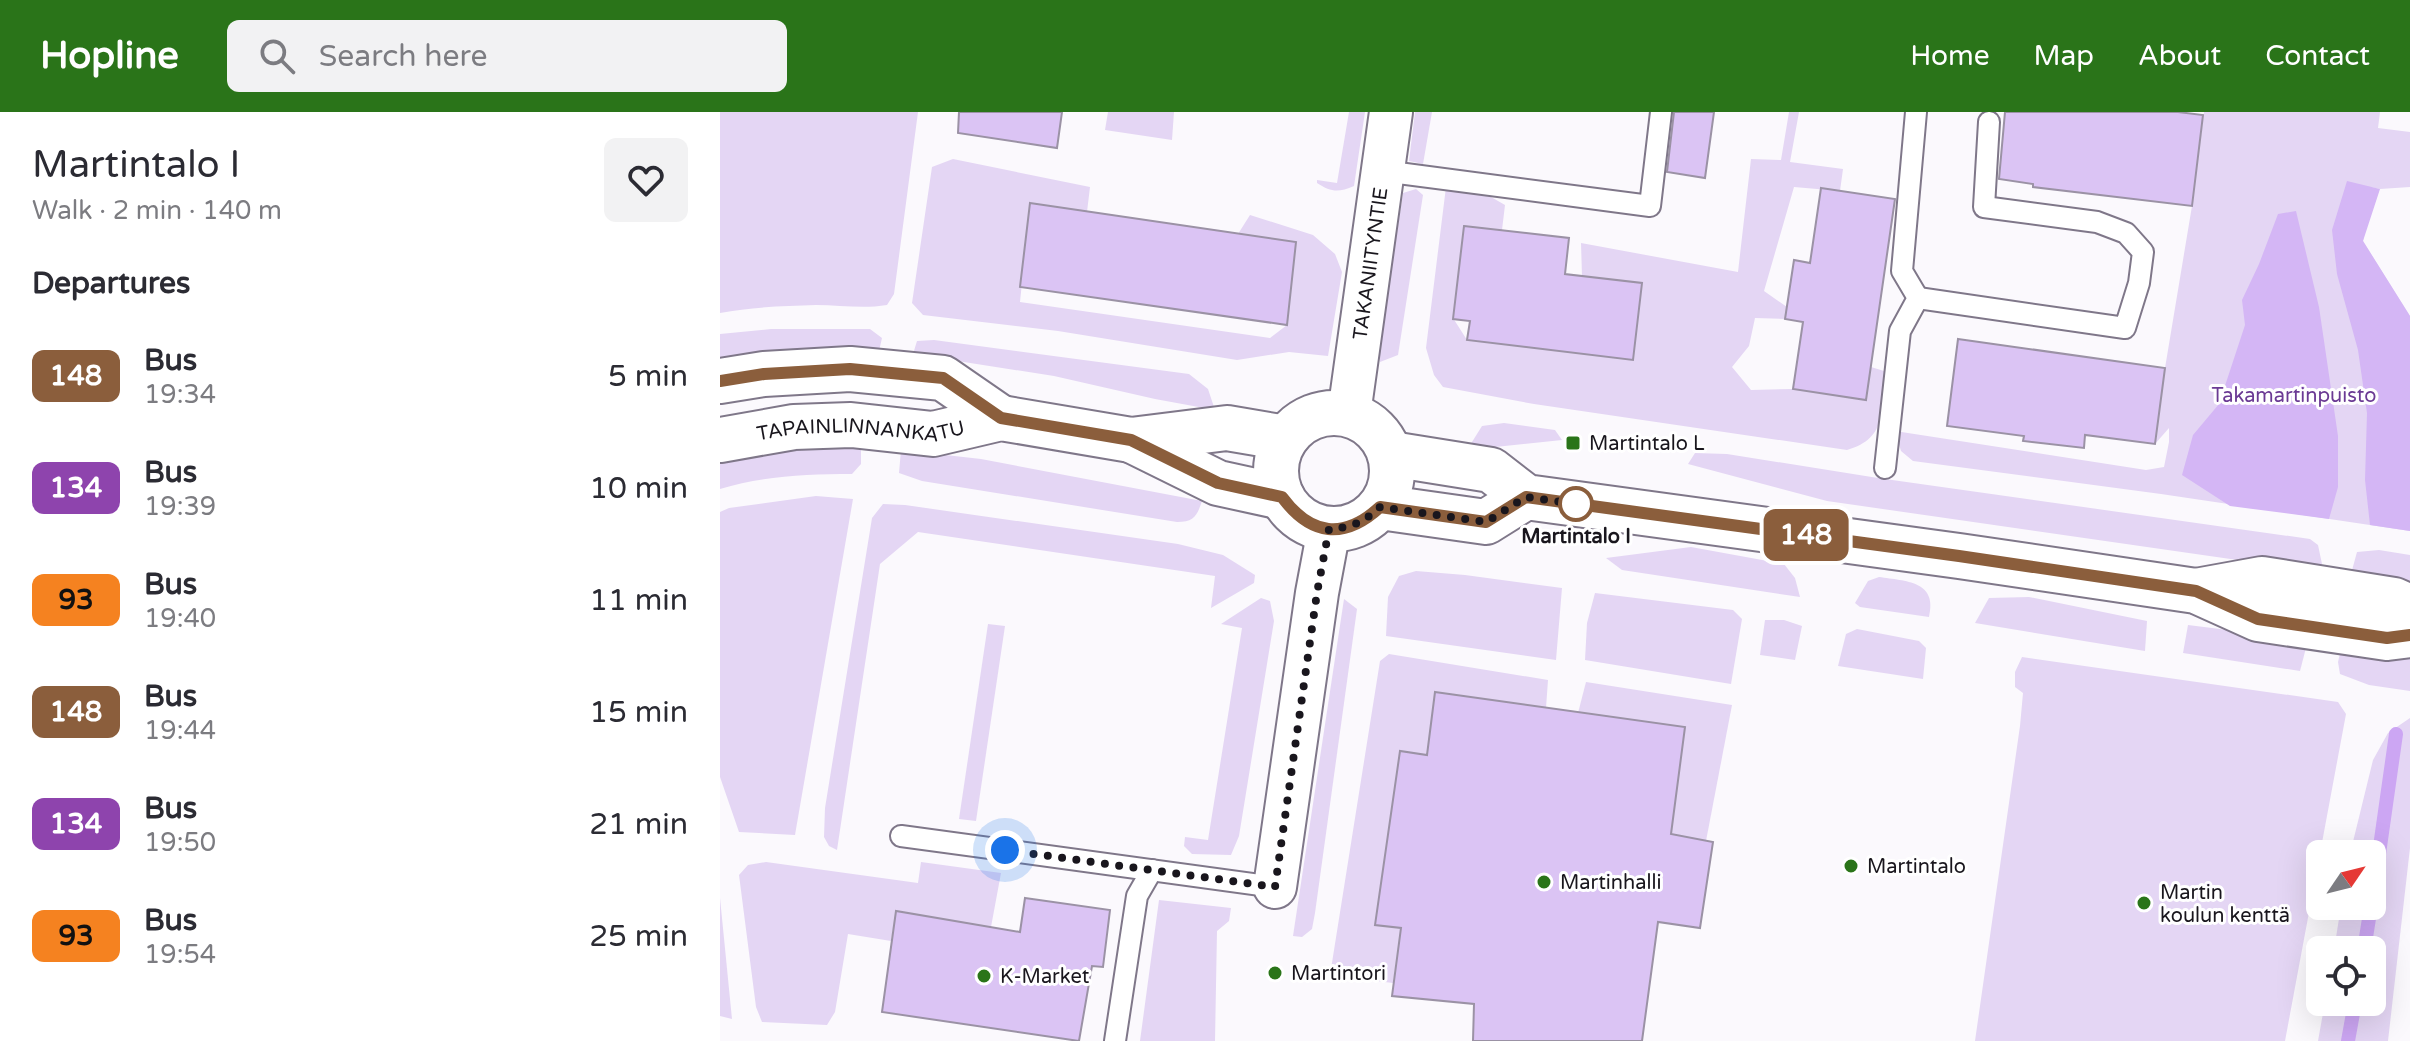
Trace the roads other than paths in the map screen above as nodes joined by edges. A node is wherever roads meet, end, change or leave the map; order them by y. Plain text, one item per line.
1 (1391, 112) edge
2 (1661, 112) edge
3 (1916, 112) edge
4 (1989, 122) dead end
5 (1383, 171) junction
6 (1918, 298) junction
7 (720, 381) edge
8 (1349, 414) junction
9 (1001, 418) junction
10 (1286, 438) junction
11 (720, 440) edge
12 (1131, 440) junction
13 (1391, 454) junction
14 (1885, 468) dead end
15 (1282, 497) junction
16 (1526, 497) junction
17 (1380, 507) junction
18 (1329, 529) junction
19 (2196, 591) junction
20 (2410, 607) edge
21 (2410, 635) edge
22 (901, 836) dead end
23 (1152, 870) junction
24 (1275, 887) joint
25 (1115, 1041) edge

1 - 5 street, TAKANIITYNTIE
2 - 5 lane
3 - 6 lane
4 - 6 lane
5 - 8 street, TAKANIITYNTIE
6 - 14 lane
7 - 9 street, TAPAINLINNANKATU
8 - 10 street
8 - 13 street
9 - 11 street, TAPAINLINNANKATU
9 - 12 street, TAPAINLINNANKATU
10 - 12 street, TAPAINLINNANKATU
10 - 15 street
12 - 15 street, TAPAINLINNANKATU
13 - 16 street
13 - 17 street
15 - 18 street
16 - 17 street
16 - 19 street
17 - 18 street
18 - 24 street
19 - 20 street
19 - 21 street
22 - 23 lane
23 - 24 lane
23 - 25 lane

